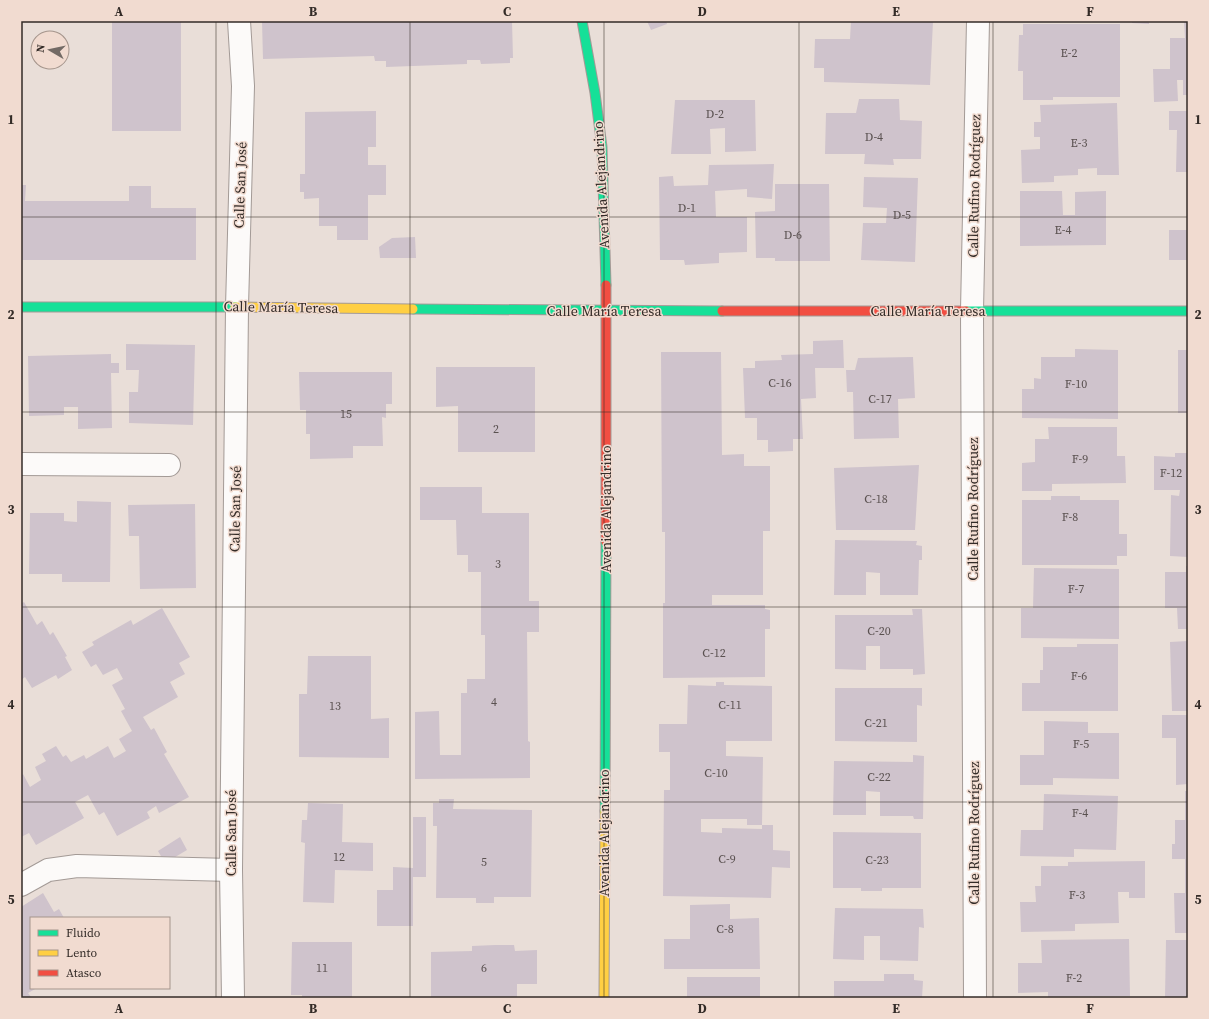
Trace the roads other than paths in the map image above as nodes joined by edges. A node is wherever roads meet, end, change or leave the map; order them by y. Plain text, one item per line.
1 (239, 21) edge
2 (582, 21) edge
3 (978, 21) edge
4 (21, 307) edge
5 (237, 307) junction
6 (1188, 310) edge
7 (607, 311) junction
8 (972, 311) junction
9 (21, 464) edge
10 (168, 465) dead end
11 (231, 870) junction
12 (21, 885) edge
13 (233, 998) edge
14 (604, 998) edge
15 (975, 998) edge

1 - 5 street, Calle San José
2 - 7 street, Avenida Alejandrino
3 - 8 street, Calle Rufino Rodríguez
4 - 5 street, Calle María Teresa
5 - 7 street, Calle María Teresa
5 - 11 street, Calle San José
6 - 8 street, Calle María Teresa
7 - 8 street, Calle María Teresa
7 - 14 street, Avenida Alejandrino
8 - 15 street, Calle Rufino Rodríguez
9 - 10 street
11 - 12 street
11 - 13 street, Calle San José

